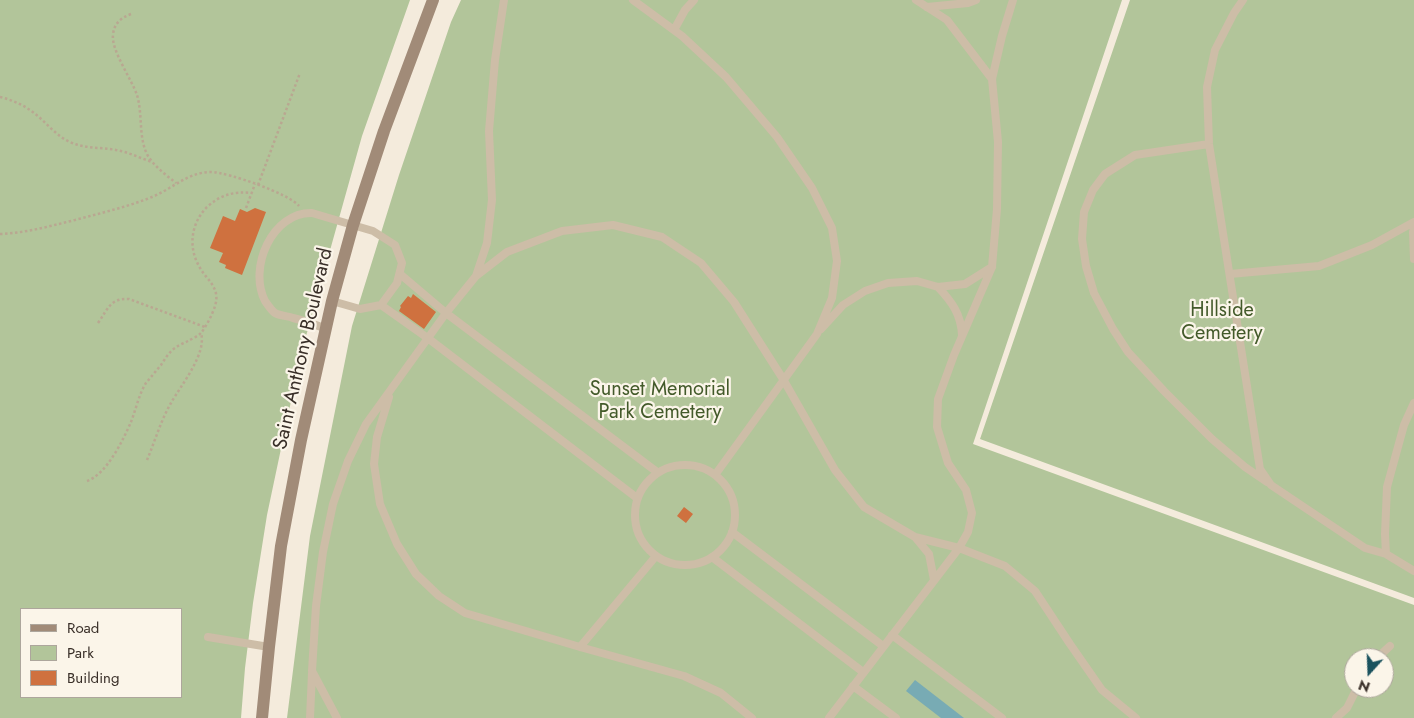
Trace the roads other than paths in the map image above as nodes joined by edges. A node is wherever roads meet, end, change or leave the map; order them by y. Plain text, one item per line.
1 (433, 0) edge
2 (504, 0) edge
3 (632, 0) edge
4 (694, 0) edge
5 (916, 0) edge
6 (976, 0) edge
7 (1013, 0) edge
8 (1243, 0) edge
9 (927, 7) junction
10 (674, 30) junction
11 (992, 79) junction
12 (1209, 144) junction
13 (1414, 222) edge
14 (353, 225) junction
15 (1414, 228) edge
16 (1414, 259) edge
17 (992, 267) junction
18 (400, 274) junction
19 (1230, 274) junction
20 (476, 276) junction
21 (938, 287) junction
22 (332, 301) junction
23 (382, 304) junction
24 (446, 313) junction
25 (327, 329) junction
26 (817, 334) junction
27 (429, 338) junction
28 (962, 338) junction
29 (783, 379) junction
30 (391, 390) junction
31 (1414, 403) edge
32 (658, 472) junction
33 (715, 476) junction
34 (1271, 485) junction
35 (637, 498) junction
36 (732, 532) junction
37 (915, 537) junction
38 (959, 548) junction
39 (1386, 554) junction
40 (656, 556) junction
41 (712, 557) junction
42 (1414, 571) edge
43 (934, 580) junction
44 (892, 635) junction
45 (208, 637) dead end
46 (883, 646) junction
47 (269, 647) junction
48 (580, 647) junction
49 (312, 671) junction
50 (863, 672) junction
51 (853, 686) junction
52 (1352, 698) edge
53 (262, 718) edge
54 (310, 718) edge
55 (338, 718) edge
56 (752, 718) edge
57 (829, 718) edge
58 (896, 718) edge
59 (1002, 718) edge
60 (1136, 718) edge
61 (1336, 718) edge

1 - 14 street, Saint Anthony Boulevard
2 - 20 lane
3 - 10 lane
4 - 10 lane
5 - 9 lane
6 - 9 lane
7 - 11 lane
8 - 12 lane
9 - 11 lane
10 - 26 lane
11 - 17 lane
12 - 19 lane
12 - 34 lane
13 - 19 lane
14 - 18 lane
14 - 22 street, Saint Anthony Boulevard
14 - 25 lane
15 - 16 lane
17 - 21 lane
17 - 28 lane
18 - 23 lane
18 - 24 lane
19 - 34 lane
20 - 24 lane
20 - 29 lane
21 - 26 lane
21 - 28 lane
22 - 23 lane
22 - 25 street, Saint Anthony Boulevard
23 - 27 lane
24 - 27 lane
24 - 32 lane
25 - 47 street, Saint Anthony Boulevard
26 - 29 lane
27 - 30 lane
27 - 35 lane
28 - 38 lane
29 - 33 lane
29 - 37 lane
30 - 48 lane
30 - 49 lane
31 - 39 lane
32 - 33 lane
32 - 35 lane
33 - 36 lane
34 - 39 lane
35 - 40 lane
36 - 41 lane
36 - 46 lane
37 - 38 lane
37 - 43 lane
38 - 43 lane
38 - 60 lane
39 - 42 lane
40 - 41 lane
40 - 48 lane
41 - 50 lane
43 - 44 lane
44 - 46 lane
44 - 59 lane
45 - 47 lane
46 - 50 lane
47 - 53 street, Saint Anthony Boulevard
48 - 56 lane
49 - 54 lane
49 - 55 lane
50 - 51 lane
51 - 57 lane
51 - 58 lane
52 - 61 lane

